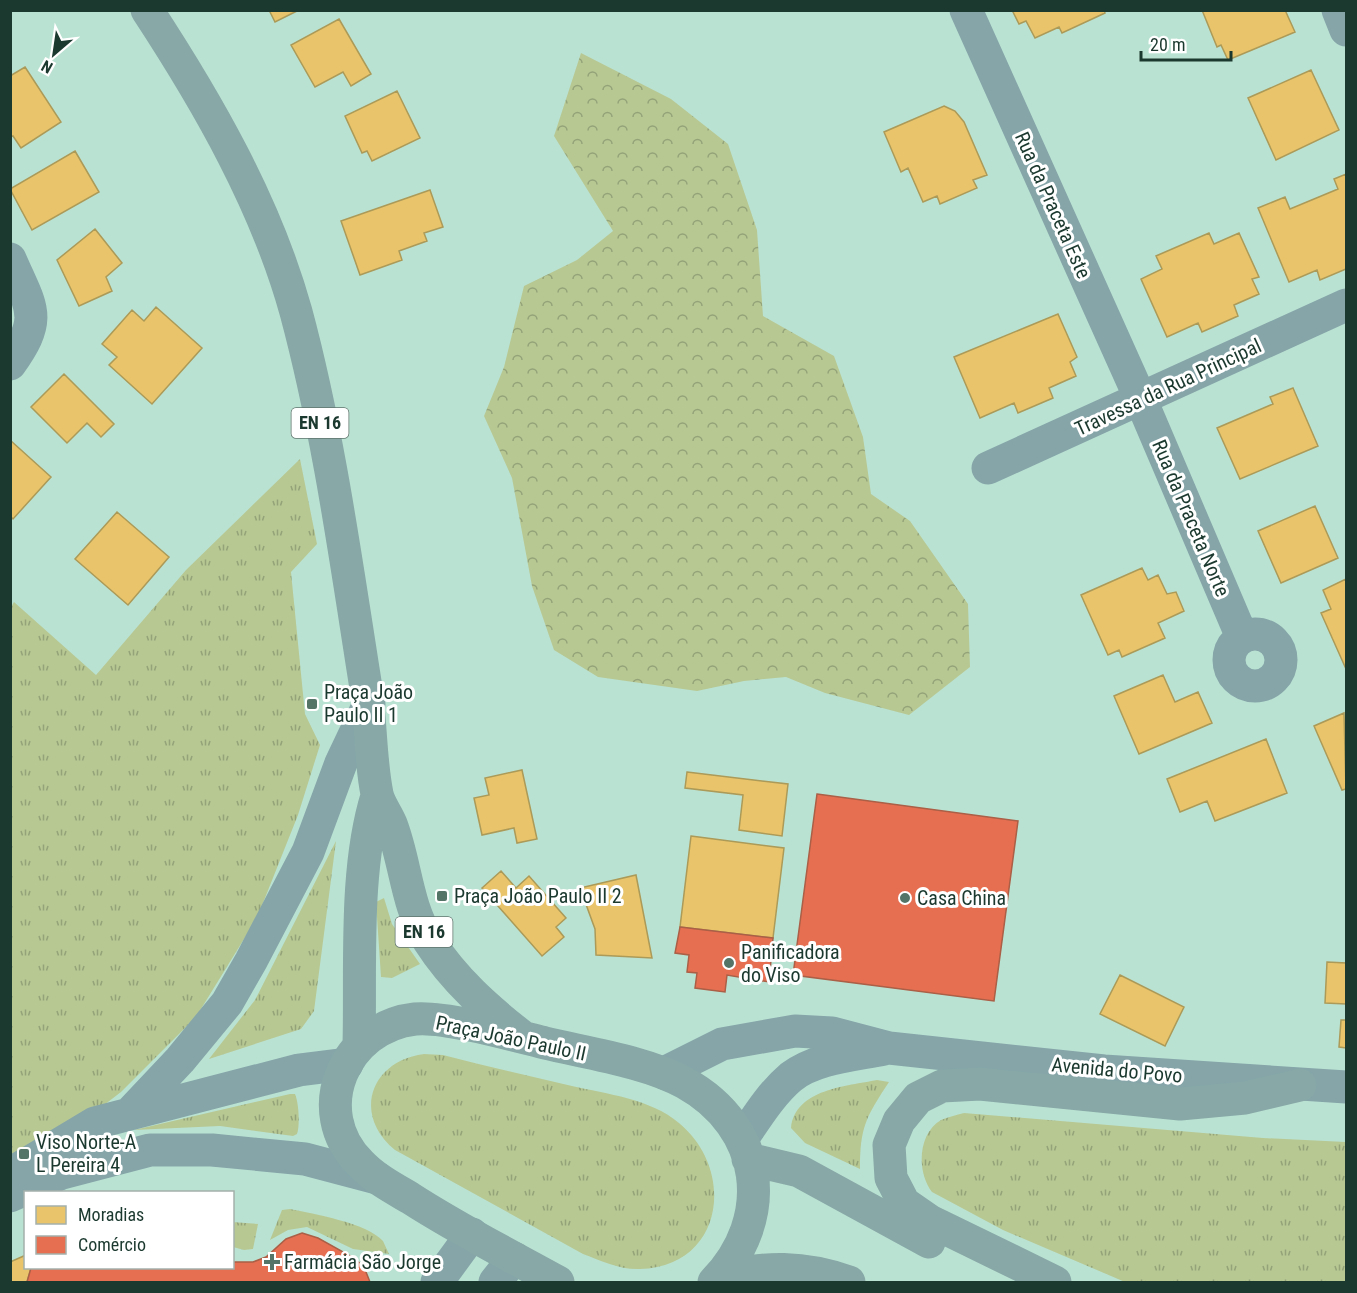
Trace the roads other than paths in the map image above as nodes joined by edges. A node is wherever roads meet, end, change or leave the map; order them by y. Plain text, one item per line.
1 (147, 10) edge
2 (966, 10) edge
3 (1338, 10) edge
4 (1347, 30) edge
5 (10, 259) edge
6 (1347, 305) edge
7 (10, 364) edge
8 (1141, 400) junction
9 (988, 468) dead end
10 (1242, 637) dead end
11 (369, 704) junction
12 (377, 796) junction
13 (522, 1037) junction
14 (889, 1048) junction
15 (353, 1054) junction
16 (664, 1072) junction
17 (1300, 1085) junction
18 (1347, 1087) edge
19 (130, 1113) junction
20 (745, 1149) junction
21 (10, 1174) edge
22 (377, 1178) junction
23 (10, 1196) edge
24 (472, 1234) junction
25 (505, 1270) edge
26 (716, 1280) edge
27 (438, 1282) edge
28 (558, 1282) edge
29 (849, 1282) edge
30 (1014, 1282) edge
31 (1055, 1282) edge

1 - 11 main road, EN 16
2 - 8 street, Rua da Praceta Este
3 - 4 street
5 - 7 street
6 - 8 street, Travessa da Rua Principal
8 - 9 street, Travessa da Rua Principal
8 - 10 street, Rua da Praceta Norte
11 - 12 main road, EN 16
11 - 19 street
12 - 13 main road, EN 16
12 - 15 main road, EN 16
13 - 15 main road, Praça João Paulo II / EN 16
13 - 16 main road, Praça João Paulo II / EN 16
14 - 16 street, Avenida do Povo
14 - 17 street, Avenida do Povo
14 - 20 street, Avenida do Povo
15 - 19 street
15 - 22 main road, EN 16
16 - 20 main road, Praça João Paulo II / EN 16
17 - 18 street, Avenida do Povo
17 - 31 main road
19 - 21 street
20 - 26 main road, Praça João Paulo II / EN 16
20 - 30 main road
22 - 23 street
22 - 24 main road, EN 16
24 - 25 main road, EN 16
24 - 27 street
25 - 28 main road, EN 16
26 - 29 main road

